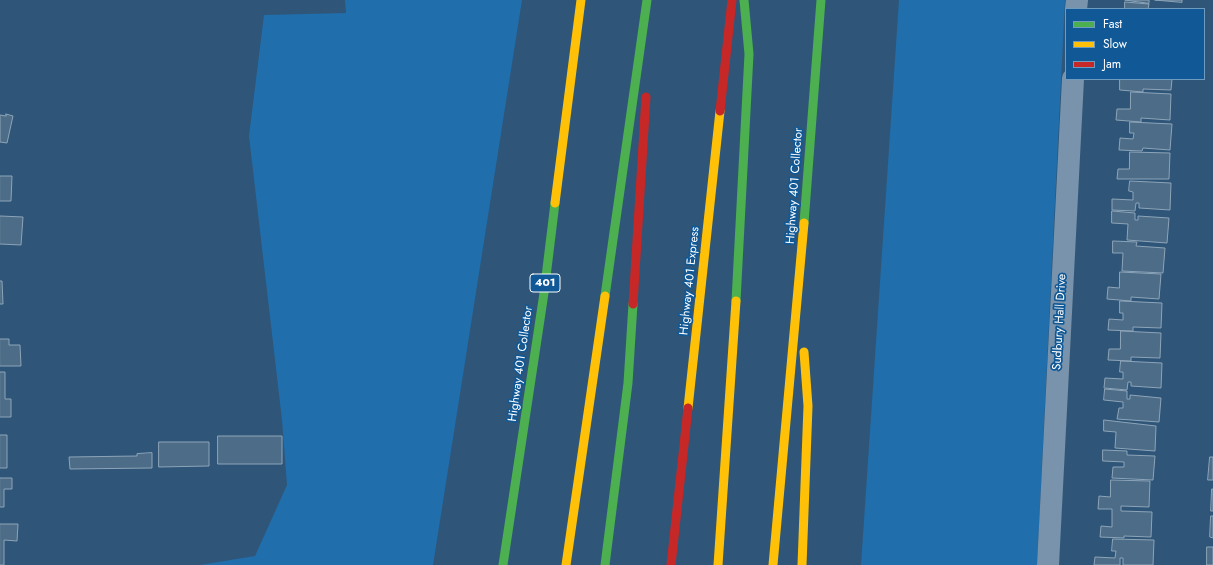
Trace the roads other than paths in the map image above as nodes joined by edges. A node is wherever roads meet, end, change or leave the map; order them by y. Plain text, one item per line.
1 (581, 0) edge
2 (647, 0) edge
3 (653, 0) edge
4 (732, 0) edge
5 (744, 0) edge
6 (821, 0) edge
7 (649, 55) dead end
8 (1073, 80) edge
9 (647, 86) dead end
10 (799, 293) junction
11 (503, 565) edge
12 (566, 565) edge
13 (606, 565) edge
14 (671, 565) edge
15 (718, 565) edge
16 (773, 565) edge
17 (802, 565) edge
18 (1048, 565) edge

1 - 11 highway, Highway 401 Collector / 401
2 - 12 highway
3 - 7 highway
4 - 14 highway, Highway 401 Express
5 - 15 highway
6 - 10 highway, Highway 401 Collector
8 - 18 street, Sudbury Hall Drive
9 - 13 highway
10 - 16 highway, Highway 401 Collector
10 - 17 highway

